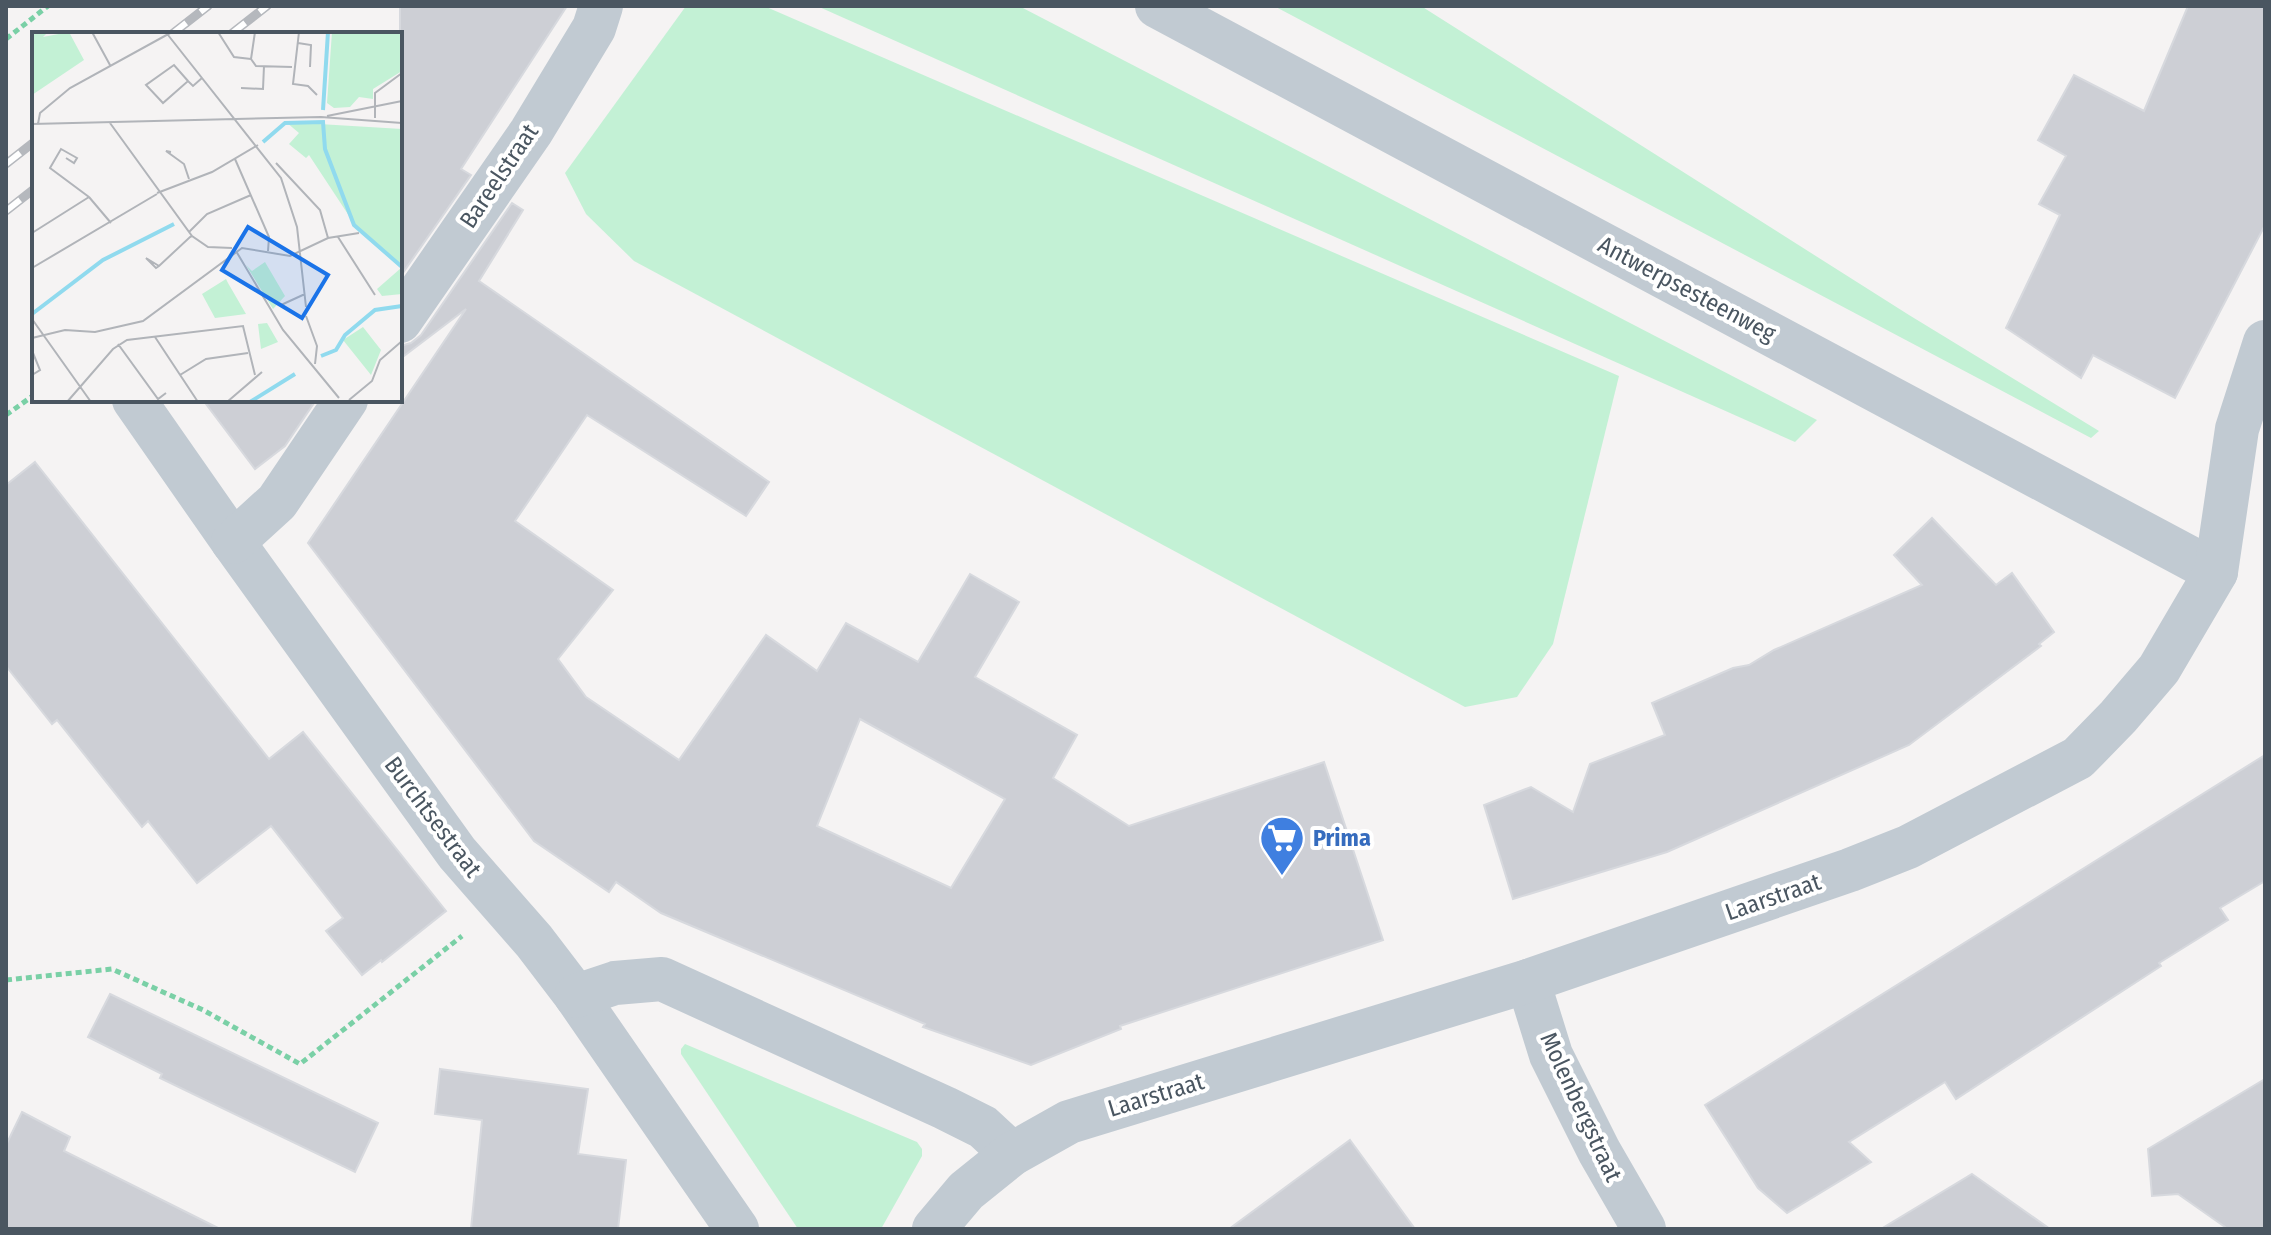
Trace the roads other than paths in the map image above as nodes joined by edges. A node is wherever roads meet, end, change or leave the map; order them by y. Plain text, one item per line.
1 (1157, 6) edge
2 (597, 17) edge
3 (402, 318) edge
4 (2265, 342) edge
5 (135, 402) edge
6 (345, 402) edge
7 (233, 542) junction
8 (2216, 572) junction
9 (1528, 981) junction
10 (576, 996) junction
11 (1012, 1154) junction
12 (737, 1229) edge
13 (934, 1229) edge
14 (1644, 1229) edge

1 - 8 street, Antwerpsesteenweg
2 - 3 street, Bareelstraat
4 - 8 street, Laarstraat
5 - 7 street, Burchtsestraat
6 - 7 street
7 - 10 street, Burchtsestraat
8 - 9 street, Laarstraat
9 - 11 street, Laarstraat
9 - 14 street, Molenbergstraat
10 - 11 street
10 - 12 street, Burchtsestraat
11 - 13 street, Laarstraat

